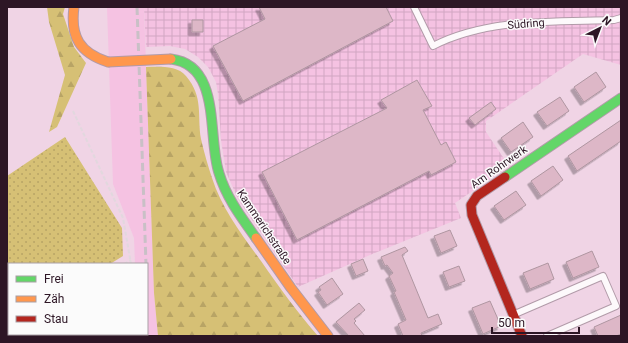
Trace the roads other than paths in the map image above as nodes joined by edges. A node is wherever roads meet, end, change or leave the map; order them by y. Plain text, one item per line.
1 (74, 7) edge
2 (414, 7) edge
3 (621, 18) edge
4 (621, 98) edge
5 (513, 315) junction
6 (328, 336) edge
7 (522, 336) edge
8 (547, 336) edge

1 - 6 street, Kammerichstraße, bridge
2 - 3 lane, Südring
4 - 5 street, Am Rohrwerk
5 - 7 street, Am Rohrwerk
5 - 8 lane

